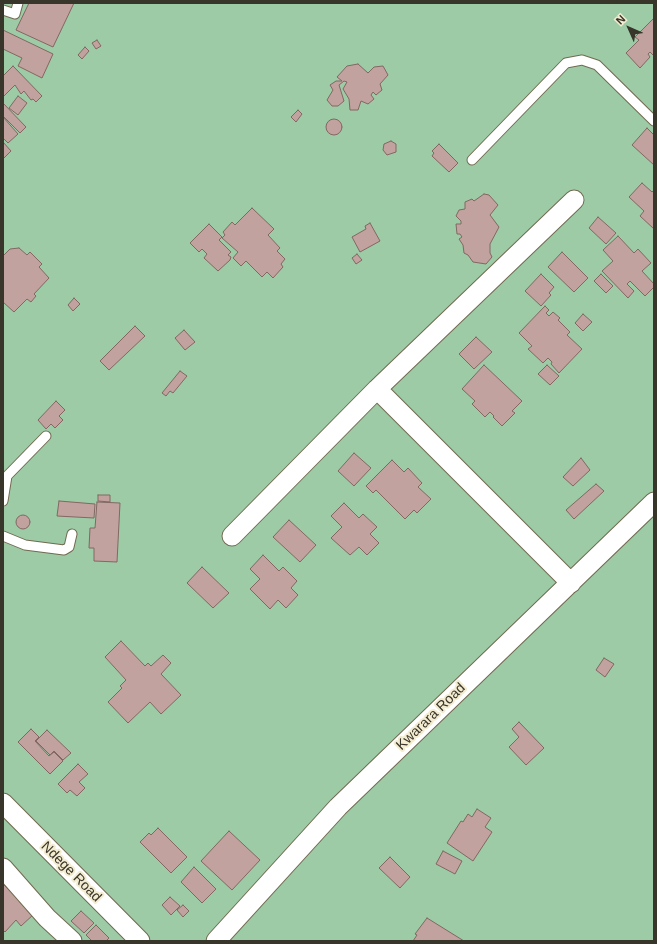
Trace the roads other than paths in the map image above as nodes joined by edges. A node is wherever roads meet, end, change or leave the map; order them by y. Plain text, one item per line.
1 (18, 3) edge
2 (3, 10) edge
3 (654, 121) edge
4 (472, 160) dead end
5 (574, 200) dead end
6 (377, 390) junction
7 (46, 436) dead end
8 (3, 501) edge
9 (654, 502) edge
10 (72, 534) dead end
11 (3, 536) edge
12 (232, 536) dead end
13 (571, 583) junction
14 (3, 803) edge
15 (3, 868) edge
16 (72, 941) edge
17 (140, 941) edge
18 (216, 941) edge

1 - 2 lane
3 - 4 lane
5 - 6 street
6 - 12 street
6 - 13 street
7 - 8 lane
9 - 13 street, Kwarara Road
10 - 11 lane
13 - 18 street, Kwarara Road
14 - 17 street, Ndege Road
15 - 16 street

